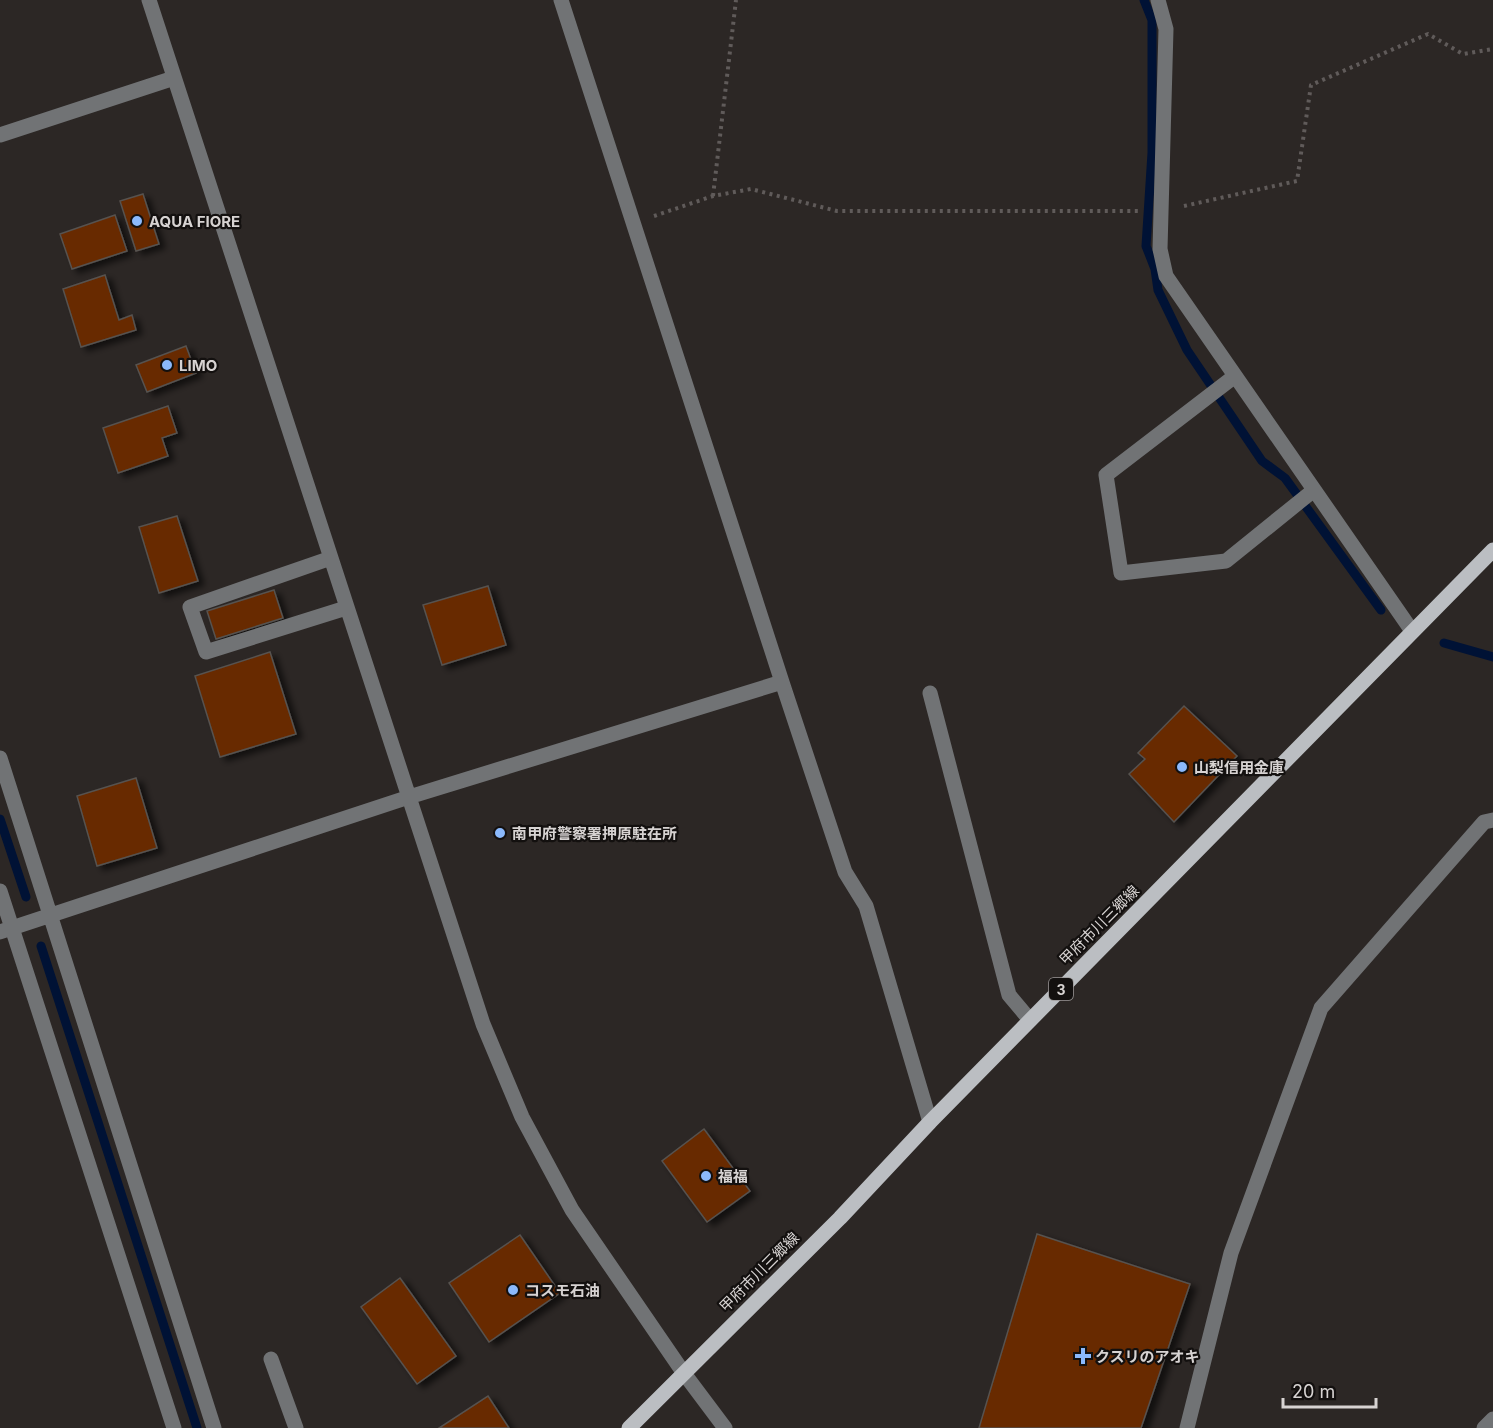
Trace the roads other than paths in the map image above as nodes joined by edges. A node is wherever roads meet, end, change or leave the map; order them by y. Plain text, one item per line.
1 (149, 0) edge
2 (561, 0) edge
3 (1158, 0) edge
4 (174, 78) junction
5 (0, 135) edge
6 (1235, 376) junction
7 (1314, 490) junction
8 (1493, 549) edge
9 (330, 558) junction
10 (346, 608) junction
11 (1412, 631) junction
12 (783, 682) junction
13 (930, 693) dead end
14 (0, 758) edge
15 (409, 797) junction
16 (1493, 820) edge
17 (0, 891) edge
18 (51, 915) junction
19 (6, 930) edge
20 (1030, 1020) junction
21 (930, 1122) junction
22 (271, 1359) dead end
23 (683, 1372) junction
24 (1493, 1419) edge
25 (174, 1428) edge
26 (214, 1428) edge
27 (296, 1428) edge
28 (629, 1428) edge
29 (725, 1428) edge
30 (1187, 1428) edge
31 (1484, 1428) edge

1 - 4 street
2 - 12 street
3 - 6 street
4 - 5 street
4 - 9 street
6 - 7 street
6 - 7 street
7 - 11 street
8 - 11 main road, 甲府市川三郷線 / 3
9 - 10 street
9 - 10 street
10 - 15 street
11 - 20 main road, 甲府市川三郷線 / 3
12 - 15 street
12 - 21 street
13 - 20 street
14 - 18 street
15 - 18 street
15 - 23 street
16 - 30 street
17 - 19 street
18 - 19 street
18 - 26 street
19 - 25 street
20 - 21 main road, 甲府市川三郷線 / 3
21 - 23 main road, 甲府市川三郷線 / 3
22 - 27 street
23 - 28 main road, 甲府市川三郷線 / 3
23 - 29 street
24 - 31 street

